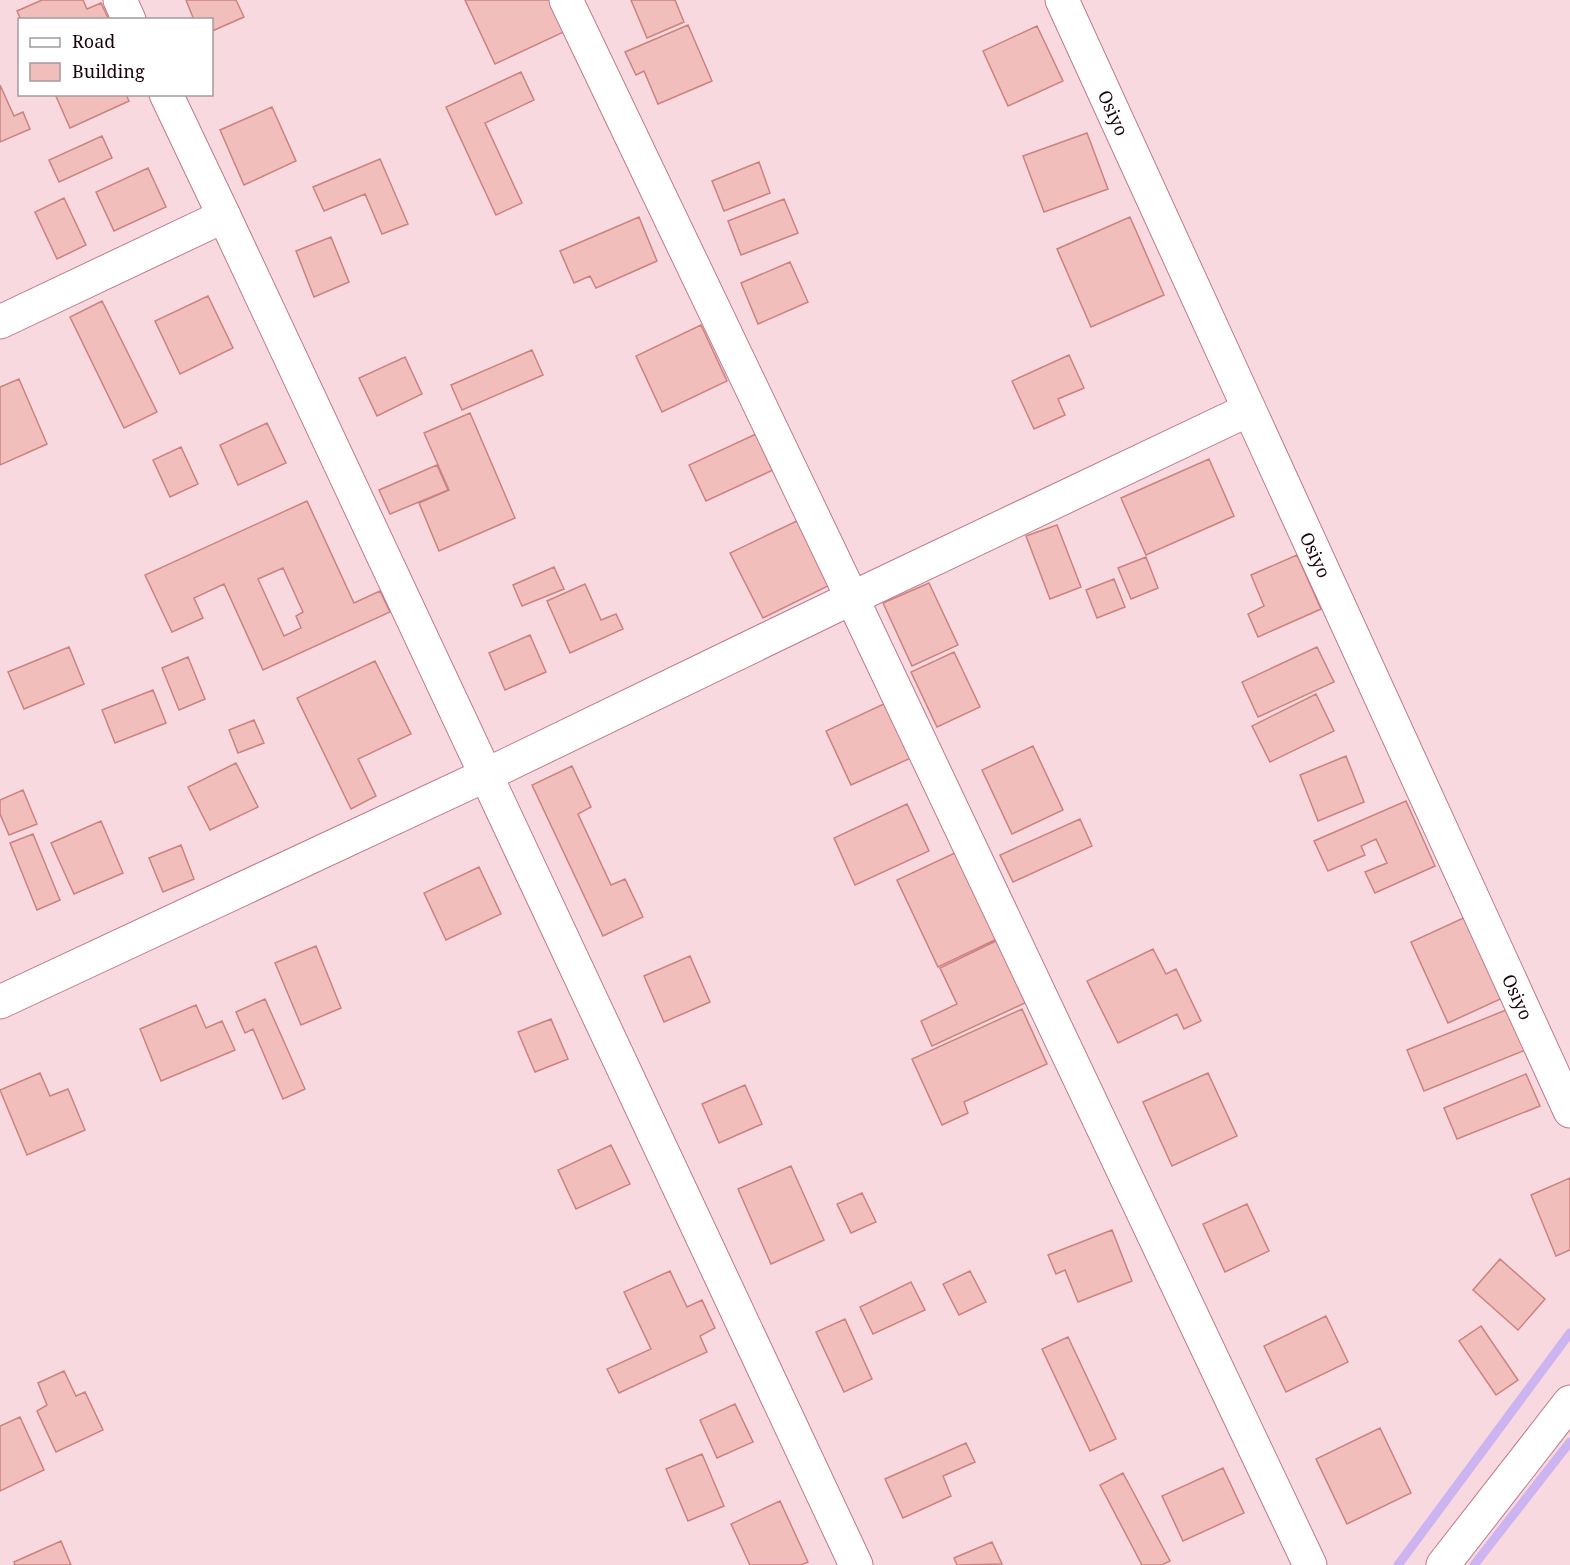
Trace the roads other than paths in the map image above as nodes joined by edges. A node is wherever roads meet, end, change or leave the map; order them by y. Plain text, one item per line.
1 (120, 0) edge
2 (566, 0) edge
3 (1062, 0) edge
4 (128, 18) edge
5 (167, 96) edge
6 (224, 216) junction
7 (0, 322) edge
8 (1248, 410) junction
9 (852, 598) junction
10 (486, 775) junction
11 (0, 1002) edge
12 (1570, 1111) edge
13 (1570, 1402) edge
14 (856, 1565) edge
15 (1310, 1565) edge
16 (1443, 1565) edge

1 - 4 street
2 - 9 street
3 - 8 street, Osiyo
5 - 6 street
6 - 7 street
6 - 10 street
8 - 9 street
8 - 12 street, Osiyo
9 - 10 street
9 - 15 street
10 - 11 street
10 - 14 street
13 - 16 street

